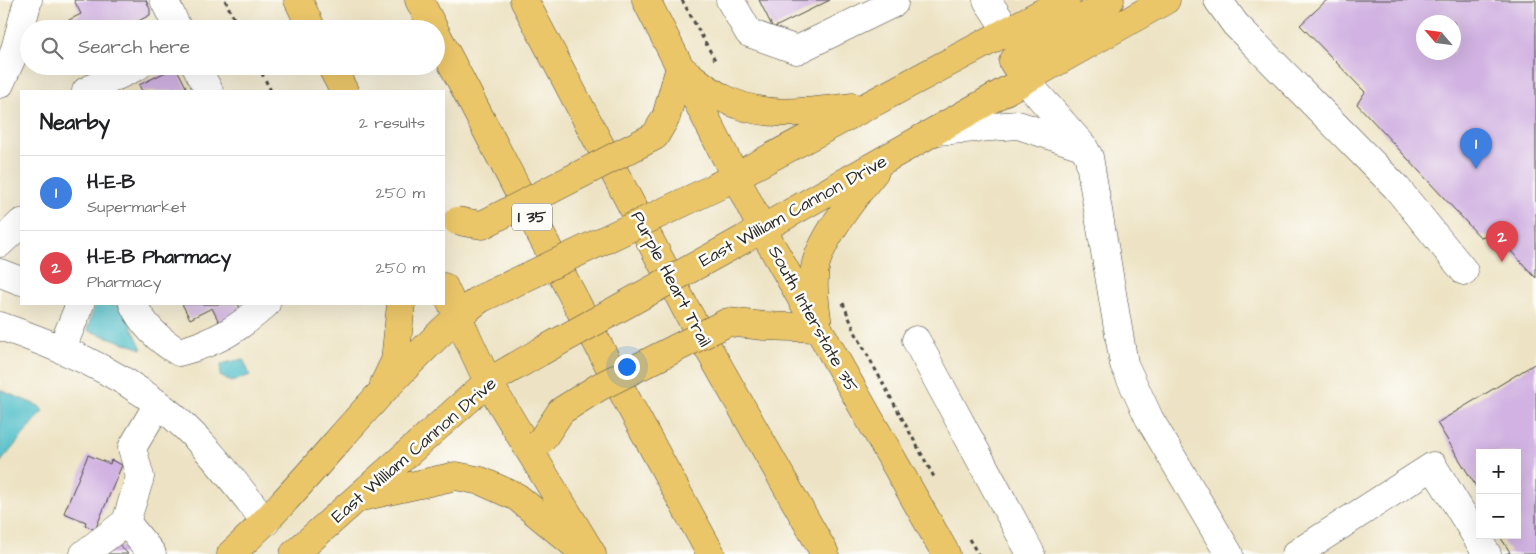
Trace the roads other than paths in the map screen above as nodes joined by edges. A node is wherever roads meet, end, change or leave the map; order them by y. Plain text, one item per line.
1 (28, 0) edge
2 (164, 0) edge
3 (298, 0) edge
4 (419, 0) edge
5 (524, 0) edge
6 (646, 0) edge
7 (730, 0) edge
8 (987, 0) edge
9 (1066, 0) edge
10 (1110, 0) edge
11 (1166, 0) edge
12 (1218, 0) edge
13 (896, 1) edge
14 (23, 20) edge
15 (174, 20) edge
16 (308, 20) edge
17 (429, 20) edge
18 (20, 30) edge
19 (1008, 32) junction
20 (445, 50) edge
21 (680, 67) junction
22 (119, 75) edge
23 (201, 75) edge
24 (336, 75) edge
25 (1024, 79) junction
26 (0, 84) edge
27 (88, 90) edge
28 (208, 90) edge
29 (343, 90) edge
30 (868, 106) junction
31 (937, 130) junction
32 (1083, 146) junction
33 (884, 160) junction
34 (726, 182) junction
35 (450, 216) edge
36 (20, 225) edge
37 (753, 234) junction
38 (0, 243) edge
39 (1464, 271) dead end
40 (0, 273) edge
41 (20, 281) edge
42 (445, 289) edge
43 (79, 305) edge
44 (132, 305) edge
45 (265, 305) edge
46 (401, 305) edge
47 (458, 315) junction
48 (0, 326) edge
49 (818, 328) junction
50 (916, 340) dead end
51 (62, 348) junction
52 (488, 382) junction
53 (382, 390) junction
54 (158, 404) junction
55 (536, 448) junction
56 (359, 497) junction
57 (126, 522) junction
58 (266, 522) junction
59 (84, 554) edge
60 (152, 554) edge
61 (231, 554) edge
62 (294, 554) edge
63 (586, 554) edge
64 (592, 554) edge
65 (711, 554) edge
66 (825, 554) edge
67 (946, 554) edge
68 (1029, 554) edge
69 (1229, 554) edge
70 (1296, 554) edge
71 (1487, 554) edge

1 - 14 street
2 - 15 street
3 - 16 main road
4 - 17 main road
5 - 66 main road, Purple Heart Trail
6 - 21 main road, South Interstate 35
7 - 13 street
8 - 19 street
9 - 19 main road
10 - 25 main road
11 - 25 main road, East William Cannon Drive
12 - 39 street
18 - 26 street
19 - 30 main road
20 - 65 main road, I 35
21 - 30 main road
21 - 34 main road, South Interstate 35
21 - 35 main road, bridge
22 - 27 street
23 - 28 street
24 - 29 main road
25 - 31 main road, East William Cannon Drive
25 - 32 street
30 - 34 main road
31 - 32 street
31 - 33 main road, East William Cannon Drive
32 - 69 street
33 - 37 main road, East William Cannon Drive
33 - 49 main road
34 - 37 main road, South Interstate 35
34 - 47 main road, bridge
36 - 38 street
37 - 49 main road, South Interstate 35
37 - 52 main road, East William Cannon Drive, bridge
40 - 41 street
42 - 47 main road
43 - 51 street
44 - 45 street
46 - 53 main road
47 - 52 main road
47 - 53 main road
48 - 51 street
49 - 55 main road, bridge
49 - 67 main road, South Interstate 35
50 - 68 street
51 - 54 street
52 - 55 main road
52 - 56 main road, East William Cannon Drive
53 - 58 main road
54 - 57 street
54 - 58 street
55 - 64 main road
56 - 62 main road, East William Cannon Drive
56 - 63 main road
57 - 59 street
57 - 60 street
58 - 61 main road
70 - 71 street

